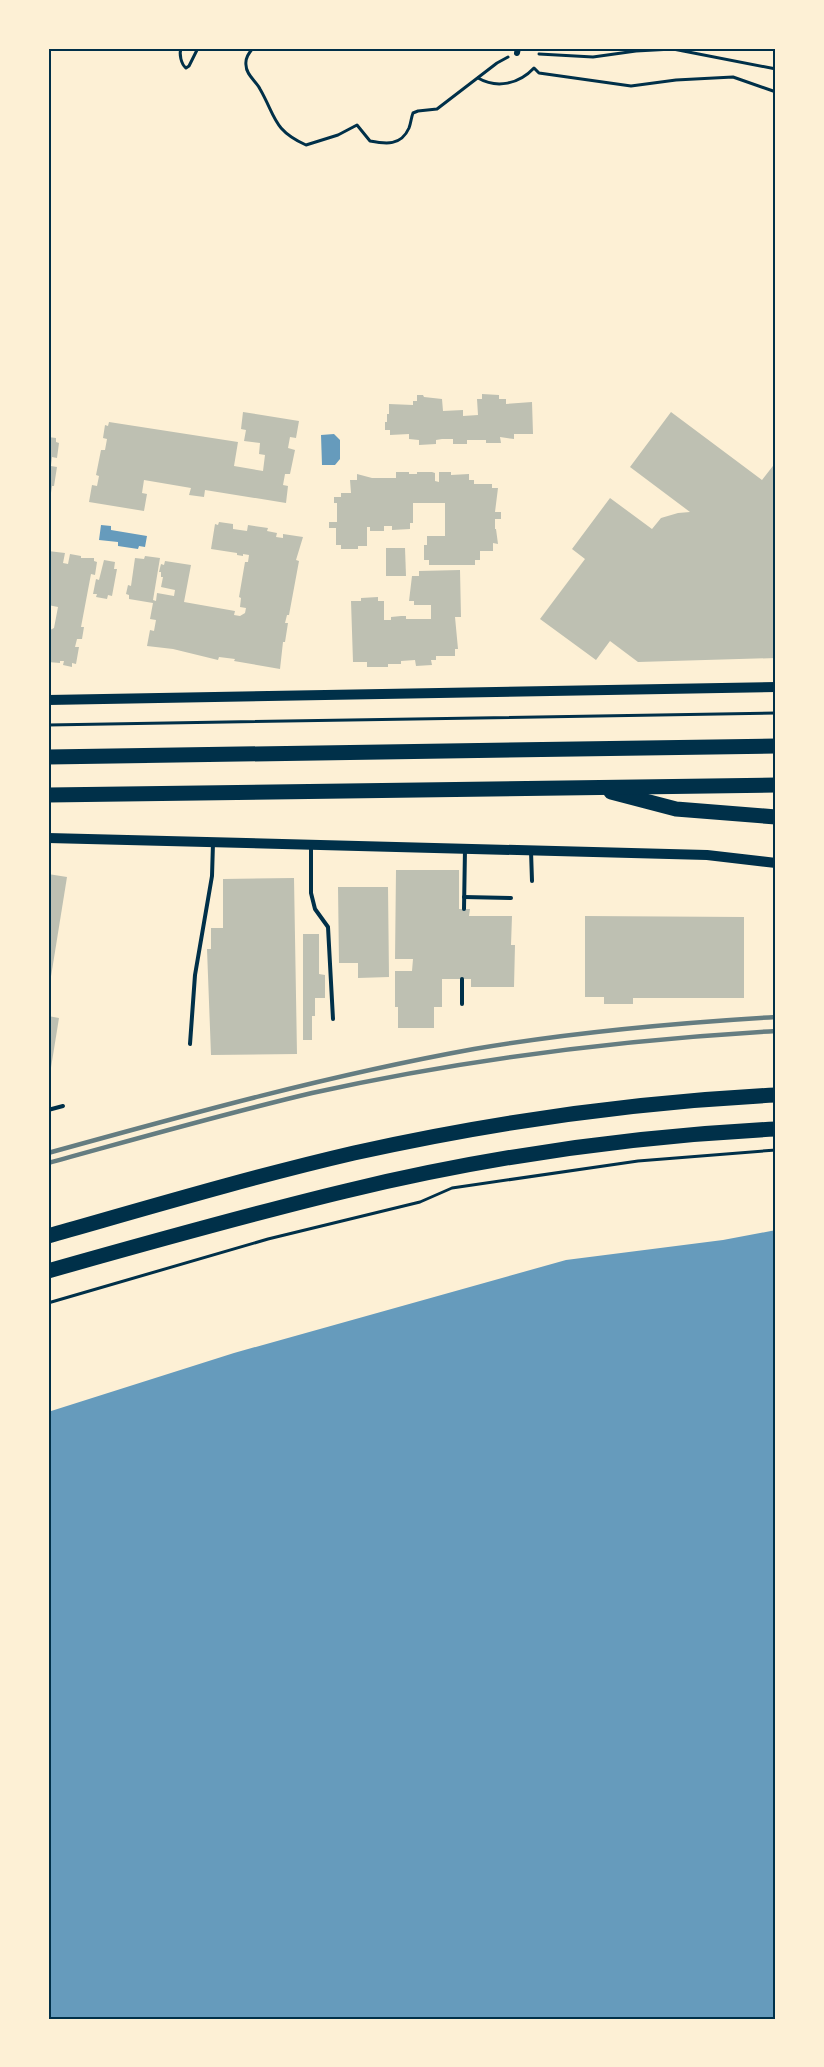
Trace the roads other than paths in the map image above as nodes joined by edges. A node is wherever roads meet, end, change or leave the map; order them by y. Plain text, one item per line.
1 (776, 687) edge
2 (48, 700) edge
3 (776, 746) edge
4 (48, 757) edge
5 (776, 785) edge
6 (591, 786) junction
7 (48, 795) edge
8 (776, 817) edge
9 (48, 838) edge
10 (213, 842) junction
11 (312, 845) junction
12 (465, 849) junction
13 (531, 850) junction
14 (776, 863) edge
15 (532, 881) dead end
16 (464, 897) junction
17 (511, 898) dead end
18 (464, 909) dead end
19 (462, 979) dead end
20 (462, 1004) dead end
21 (333, 1019) dead end
22 (190, 1044) dead end
23 (776, 1095) edge
24 (63, 1106) dead end
25 (48, 1110) edge
26 (776, 1129) edge
27 (48, 1236) edge
28 (48, 1271) edge

1 - 2 street
3 - 4 highway
5 - 6 highway
6 - 7 highway
6 - 8 highway
9 - 10 street
10 - 11 street
10 - 22 lane
11 - 12 street
11 - 21 lane
12 - 13 street
12 - 16 lane
13 - 14 street
13 - 15 lane
16 - 17 lane
16 - 18 lane
19 - 20 lane
23 - 27 highway
24 - 25 lane
26 - 28 highway

